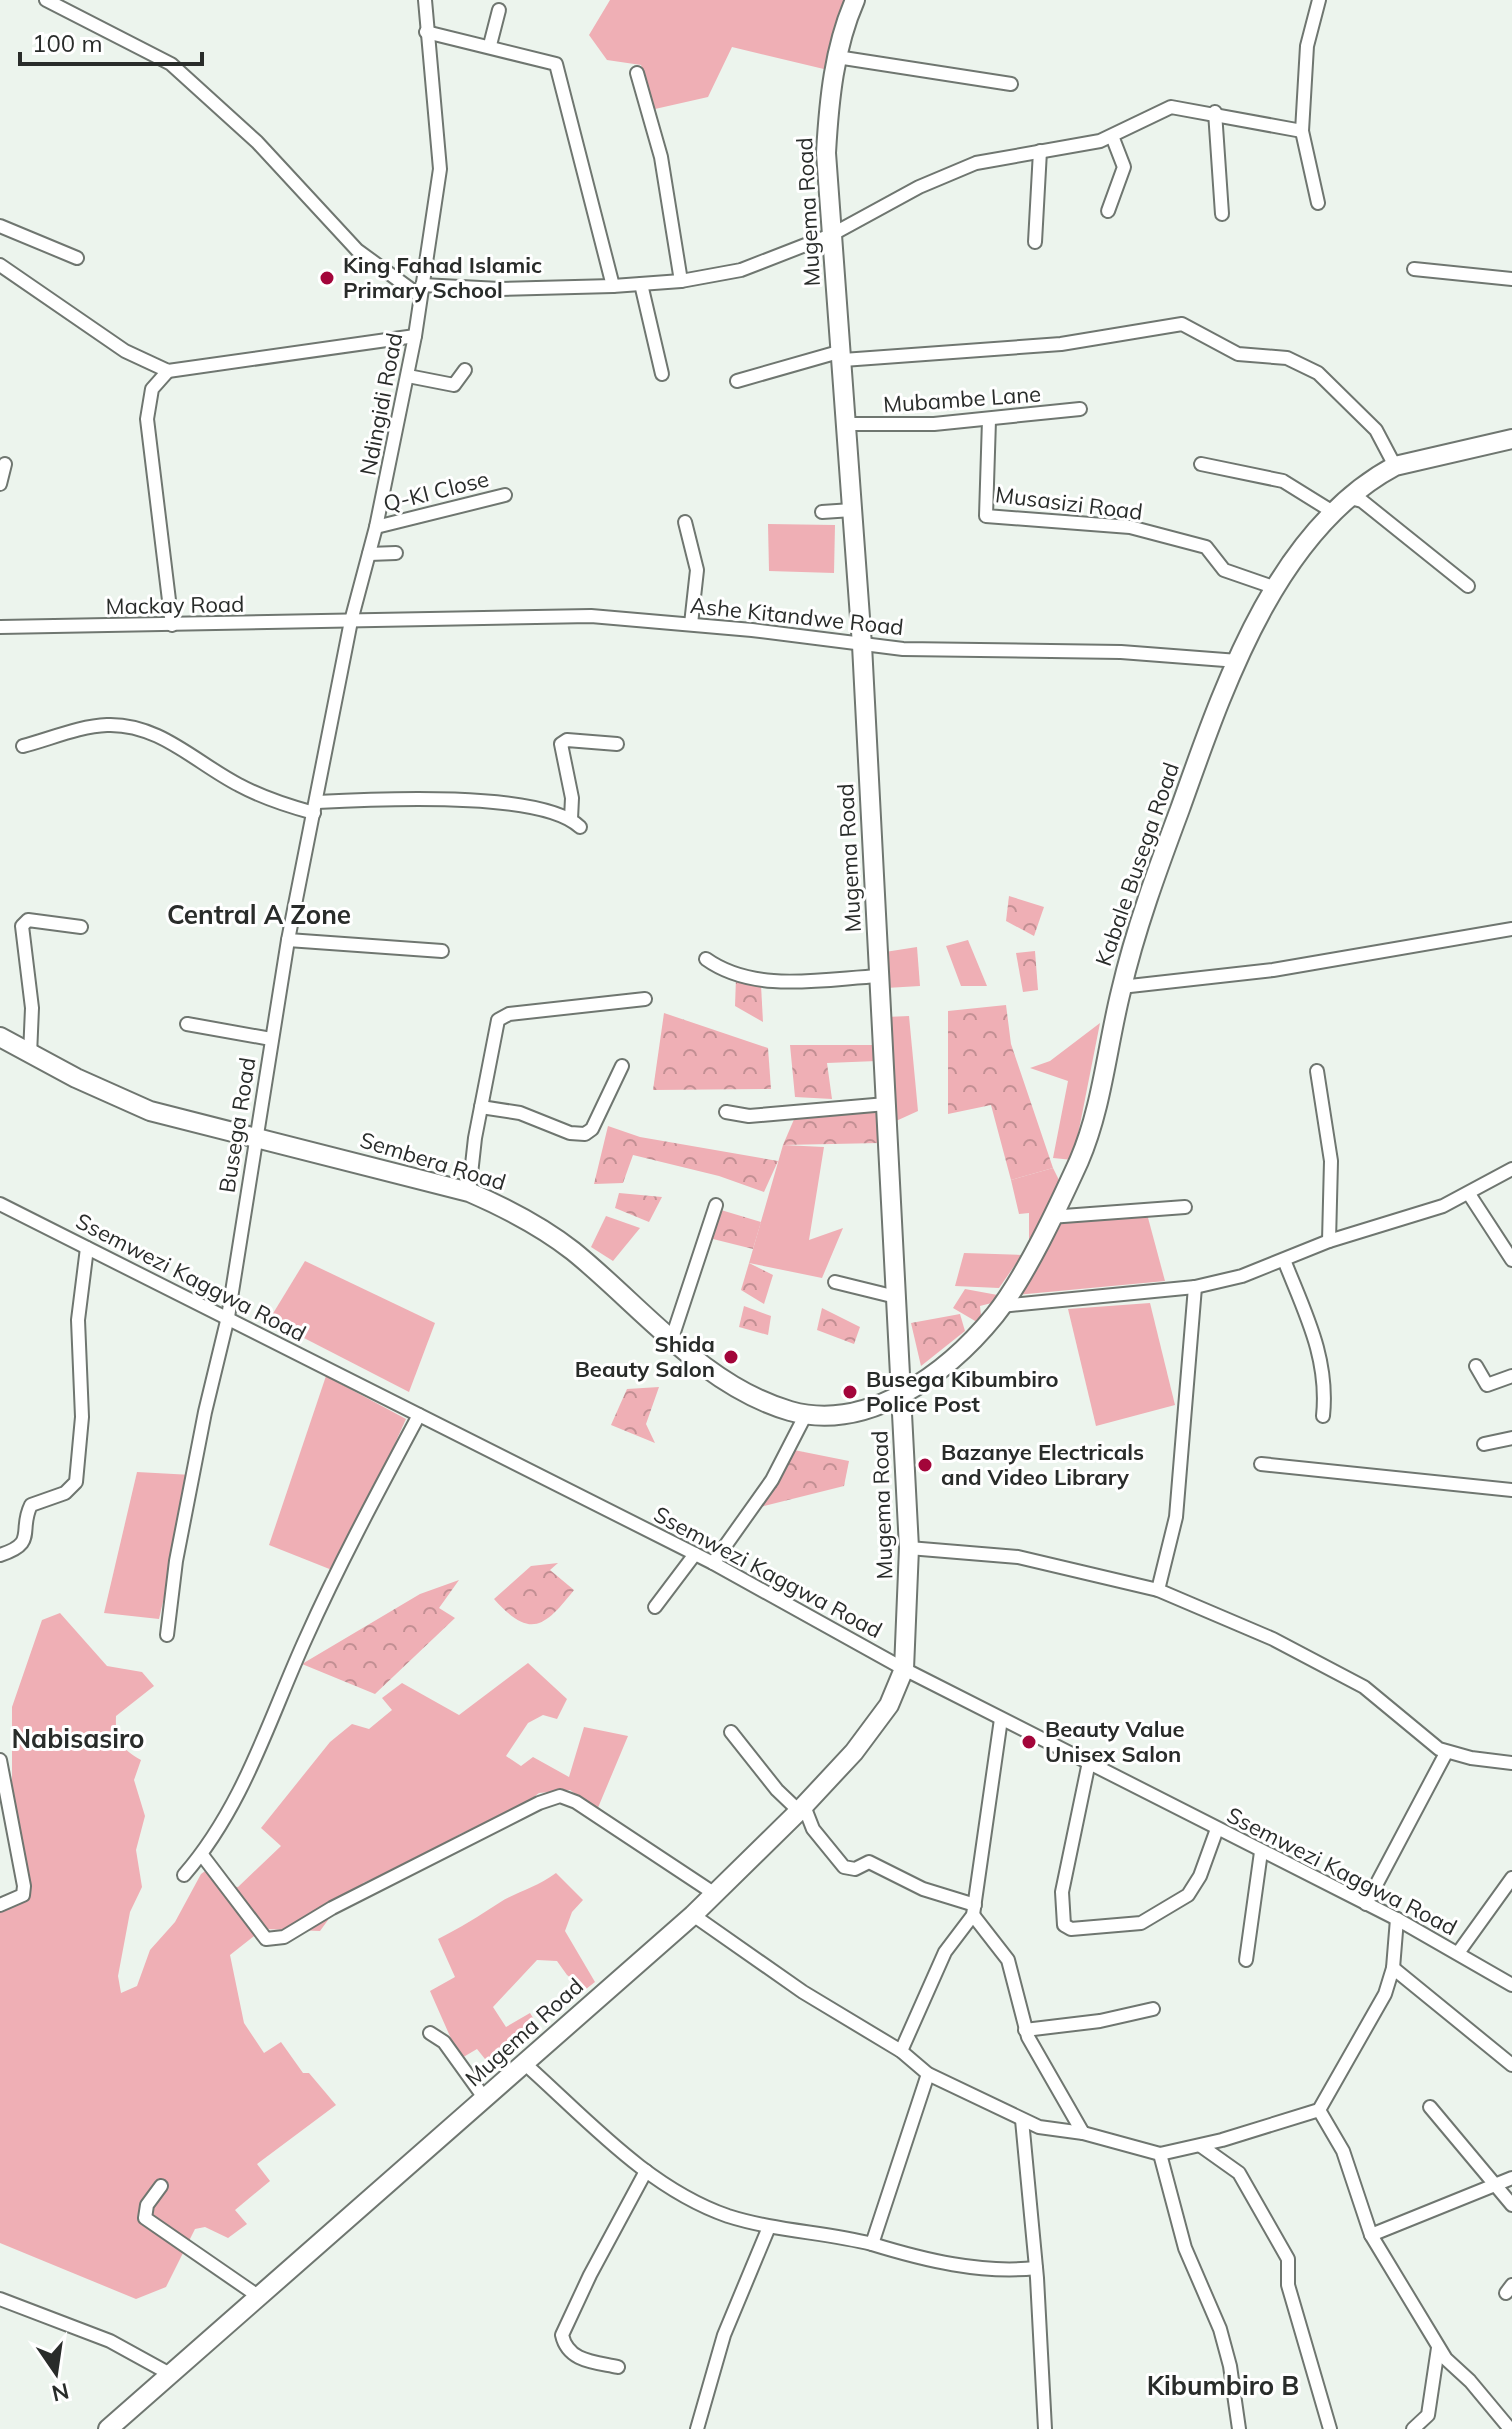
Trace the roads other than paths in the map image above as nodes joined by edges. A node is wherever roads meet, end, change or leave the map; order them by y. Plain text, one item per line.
1 (46, 0) edge
2 (425, 0) edge
3 (855, 0) edge
4 (1319, 0) edge
5 (499, 10) dead end
6 (426, 32) junction
7 (490, 45) junction
8 (837, 57) junction
9 (637, 73) dead end
10 (1011, 84) dead end
11 (1215, 112) junction
12 (1302, 131) junction
13 (1112, 136) junction
14 (1040, 151) junction
15 (1318, 203) dead end
16 (1108, 211) dead end
17 (1222, 214) dead end
18 (0, 226) edge
19 (831, 235) junction
20 (1035, 242) dead end
21 (77, 258) dead end
22 (0, 265) edge
23 (1414, 269) dead end
24 (1512, 279) edge
25 (681, 281) junction
26 (641, 284) junction
27 (613, 286) junction
28 (421, 290) junction
29 (415, 336) junction
30 (843, 355) junction
31 (465, 370) dead end
32 (168, 371) junction
33 (662, 374) dead end
34 (408, 376) junction
35 (737, 381) dead end
36 (1080, 409) dead end
37 (989, 420) junction
38 (846, 424) junction
39 (1512, 439) edge
40 (5, 464) dead end
41 (1201, 464) dead end
42 (1395, 466) junction
43 (0, 484) edge
44 (505, 495) dead end
45 (1347, 497) junction
46 (852, 510) junction
47 (822, 512) dead end
48 (1333, 512) junction
49 (685, 522) dead end
50 (376, 527) junction
51 (396, 553) dead end
52 (369, 554) junction
53 (1468, 586) dead end
54 (1276, 588) junction
55 (351, 621) junction
56 (691, 624) junction
57 (172, 625) junction
58 (0, 627) edge
59 (862, 645) junction
60 (1238, 661) junction
61 (617, 744) dead end
62 (23, 746) dead end
63 (316, 807) junction
64 (81, 927) dead end
65 (1512, 929) edge
66 (288, 940) junction
67 (442, 951) dead end
68 (706, 959) dead end
69 (879, 976) junction
70 (1121, 987) junction
71 (645, 999) dead end
72 (187, 1024) dead end
73 (0, 1037) edge
74 (271, 1039) junction
75 (30, 1055) junction
76 (622, 1066) dead end
77 (1317, 1071) dead end
78 (886, 1104) junction
79 (481, 1107) junction
80 (726, 1112) dead end
81 (256, 1138) junction
82 (1512, 1169) edge
83 (469, 1192) junction
84 (1469, 1194) junction
85 (0, 1204) edge
86 (716, 1205) dead end
87 (1185, 1207) dead end
88 (1050, 1217) junction
89 (1329, 1241) junction
90 (87, 1248) junction
91 (1284, 1260) junction
92 (1512, 1260) edge
93 (835, 1282) dead end
94 (1195, 1287) junction
95 (896, 1297) junction
96 (1001, 1306) junction
97 (228, 1317) junction
98 (672, 1338) junction
99 (1476, 1366) dead end
100 (1512, 1376) edge
101 (901, 1395) junction
102 (806, 1414) junction
103 (419, 1415) junction
104 (1323, 1416) dead end
105 (1512, 1438) edge
106 (1484, 1444) dead end
107 (1261, 1464) dead end
108 (1512, 1490) edge
109 (909, 1548) junction
110 (695, 1554) junction
111 (0, 1555) edge
112 (713, 1563) junction
113 (1158, 1590) junction
114 (655, 1607) dead end
115 (167, 1635) dead end
116 (904, 1669) junction
117 (1001, 1719) junction
118 (731, 1732) dead end
119 (1446, 1753) junction
120 (0, 1760) edge
121 (1089, 1762) junction
122 (1512, 1762) edge
123 (802, 1808) junction
124 (1217, 1829) junction
125 (1261, 1852) junction
126 (202, 1855) junction
127 (184, 1875) dead end
128 (1512, 1878) edge
129 (715, 1894) junction
130 (1366, 1904) junction
131 (0, 1905) edge
132 (974, 1910) junction
133 (693, 1915) junction
134 (1397, 1919) junction
135 (1458, 1953) junction
136 (1246, 1960) dead end
137 (1393, 1968) junction
138 (1512, 1985) edge
139 (1153, 2009) dead end
140 (1025, 2030) junction
141 (430, 2033) dead end
142 (901, 2051) junction
143 (524, 2063) junction
144 (1512, 2065) edge
145 (928, 2074) junction
146 (485, 2099) junction
147 (1430, 2107) dead end
148 (1319, 2110) junction
149 (1022, 2120) junction
150 (1083, 2133) junction
151 (1201, 2146) junction
152 (1160, 2154) junction
153 (646, 2171) junction
154 (1512, 2178) edge
155 (1498, 2185) junction
156 (161, 2186) dead end
157 (1512, 2205) edge
158 (769, 2227) junction
159 (1371, 2235) junction
160 (872, 2244) junction
161 (1036, 2268) junction
162 (258, 2296) junction
163 (0, 2299) edge
164 (1438, 2348) junction
165 (618, 2367) dead end
166 (170, 2374) junction
167 (108, 2429) edge
168 (697, 2429) edge
169 (1045, 2429) edge
170 (1239, 2429) edge
171 (1330, 2429) edge
172 (1413, 2429) edge
173 (1510, 2429) edge

1 - 28 street
2 - 6 street, Ndingidi Road
3 - 8 street, Mugema Road
4 - 12 street
5 - 7 street
6 - 7 street
6 - 28 street, Ndingidi Road
7 - 27 street
8 - 10 street
8 - 19 street, Mugema Road
9 - 25 street
11 - 12 street
11 - 13 street
11 - 17 street
12 - 15 street
13 - 14 street
13 - 16 street
14 - 19 street
14 - 20 street
18 - 21 street
19 - 25 street
19 - 30 street, Mugema Road
22 - 32 street
23 - 24 street
25 - 26 street
26 - 27 street
26 - 33 street
27 - 28 street
28 - 29 street, Ndingidi Road
29 - 32 street
29 - 34 street, Ndingidi Road
30 - 35 street
30 - 38 street, Mugema Road
30 - 42 street
31 - 34 street
32 - 57 street
34 - 50 street, Ndingidi Road
36 - 37 street, Mubambe Lane
37 - 38 street, Mubambe Lane
37 - 54 street, Musasizi Road
38 - 46 street, Mugema Road
39 - 42 street, Kabale Busega Road
40 - 43 street
41 - 48 street
42 - 45 street, Kabale Busega Road
44 - 50 street, Q-KI Close
45 - 48 street, Kabale Busega Road
45 - 53 street
46 - 47 street
46 - 59 street, Mugema Road
48 - 54 street, Kabale Busega Road
49 - 56 street
50 - 52 street, Ndingidi Road
51 - 52 street
52 - 55 street, Ndingidi Road
54 - 60 street, Kabale Busega Road
55 - 56 street, Ashe Kitandwe Road
55 - 57 street, Mackay Road
55 - 63 street, Busega Road
56 - 59 street, Ashe Kitandwe Road
57 - 58 street, Mackay Road
59 - 60 street, Ashe Kitandwe Road
59 - 69 street, Mugema Road
60 - 70 street, Kabale Busega Road
61 - 63 street
62 - 63 street
63 - 66 street, Busega Road
64 - 75 street
65 - 70 street
66 - 67 street
66 - 74 street, Busega Road
68 - 69 street
69 - 78 street, Mugema Road
70 - 88 street, Kabale Busega Road
71 - 79 street
72 - 74 street
73 - 75 street, Sembera Road
74 - 81 street, Busega Road
75 - 81 street, Sembera Road
76 - 79 street
77 - 89 street
78 - 80 street
78 - 95 street, Mugema Road
79 - 83 street
81 - 83 street, Sembera Road
81 - 97 street, Busega Road
82 - 84 street
83 - 98 street, Sembera Road
84 - 89 street
84 - 92 street
85 - 90 street, Ssemwezi Kaggwa Road
86 - 98 street
87 - 88 street
88 - 96 street, Kabale Busega Road
89 - 91 street
90 - 97 street, Ssemwezi Kaggwa Road
90 - 111 street
91 - 94 street
91 - 104 street
93 - 95 street
94 - 96 street
94 - 113 street
95 - 101 street, Mugema Road
96 - 101 street, Kabale Busega Road
97 - 103 street, Ssemwezi Kaggwa Road
97 - 115 street, Busega Road
98 - 102 street, Sembera Road
99 - 100 street
101 - 102 street, Sembera Road
101 - 109 street, Mugema Road
102 - 112 street
103 - 110 street, Ssemwezi Kaggwa Road
103 - 126 street
105 - 106 street
107 - 108 street
109 - 113 street
109 - 116 street, Mugema Road
110 - 112 street, Ssemwezi Kaggwa Road
110 - 114 street
112 - 116 street, Ssemwezi Kaggwa Road
113 - 119 street
116 - 117 street, Ssemwezi Kaggwa Road
116 - 123 street, Mugema Road
117 - 121 street, Ssemwezi Kaggwa Road
117 - 132 street
118 - 123 street
119 - 122 street
119 - 130 street
120 - 131 street
121 - 124 street, Ssemwezi Kaggwa Road
121 - 124 street
123 - 129 street, Mugema Road
123 - 132 street
124 - 125 street, Ssemwezi Kaggwa Road
125 - 130 street, Ssemwezi Kaggwa Road
125 - 136 street
126 - 127 street
126 - 129 street
128 - 135 street
129 - 133 street, Mugema Road
130 - 134 street, Ssemwezi Kaggwa Road
132 - 140 street
132 - 142 street
133 - 142 street
133 - 143 street, Mugema Road
134 - 135 street, Ssemwezi Kaggwa Road
134 - 137 street
135 - 138 street, Ssemwezi Kaggwa Road
137 - 144 street
137 - 148 street
139 - 140 street
140 - 150 street
141 - 146 street
142 - 145 street
143 - 146 street, Mugema Road
143 - 153 street
145 - 149 street
145 - 160 street
146 - 162 street, Mugema Road
147 - 155 street
148 - 151 street
148 - 159 street
149 - 150 street
149 - 161 street
150 - 152 street
151 - 152 street
151 - 171 street
152 - 170 street
153 - 158 street
153 - 165 street
154 - 155 street
155 - 157 street
155 - 159 street
156 - 162 street
158 - 160 street
158 - 168 street
159 - 164 street
160 - 161 street
161 - 169 street
162 - 166 street, Mugema Road
163 - 166 street
164 - 172 street
164 - 173 street
166 - 167 street, Mugema Road

